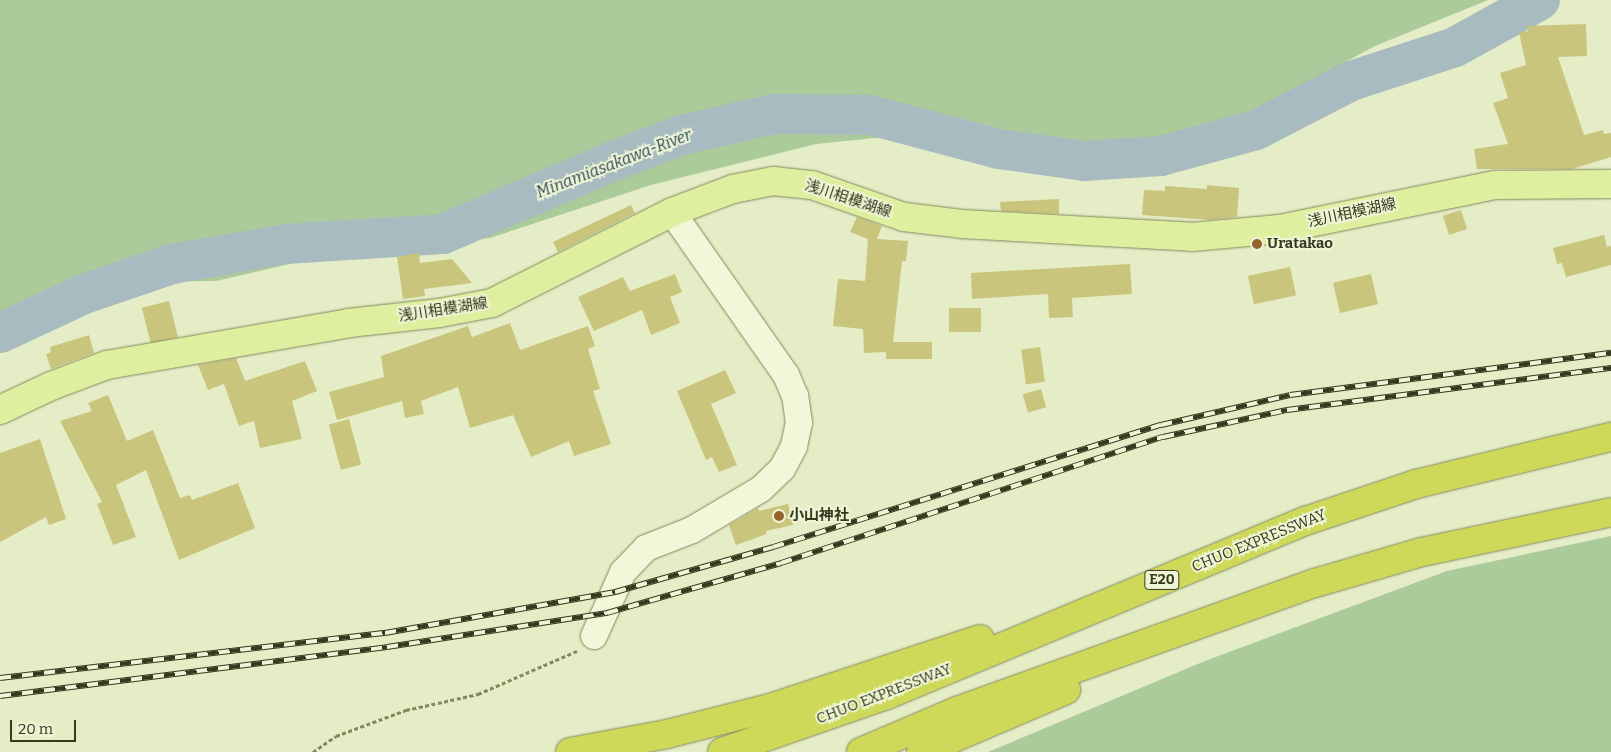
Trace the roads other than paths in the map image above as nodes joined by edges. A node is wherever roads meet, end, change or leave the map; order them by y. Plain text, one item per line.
1 (1611, 184) edge
2 (672, 212) junction
3 (0, 410) edge
4 (1611, 437) edge
5 (1611, 512) edge
6 (1203, 563) junction
7 (1316, 583) junction
8 (594, 636) road end
9 (570, 752) edge
10 (722, 752) edge
11 (861, 752) edge
12 (921, 752) edge

1 - 2 main road, 浅川相模湖線
2 - 3 main road, 浅川相模湖線
2 - 8 street
4 - 6 highway, CHUO EXPRESSWAY / E20
5 - 7 highway
6 - 9 highway
6 - 10 highway, CHUO EXPRESSWAY / E20
7 - 11 highway
7 - 12 highway

